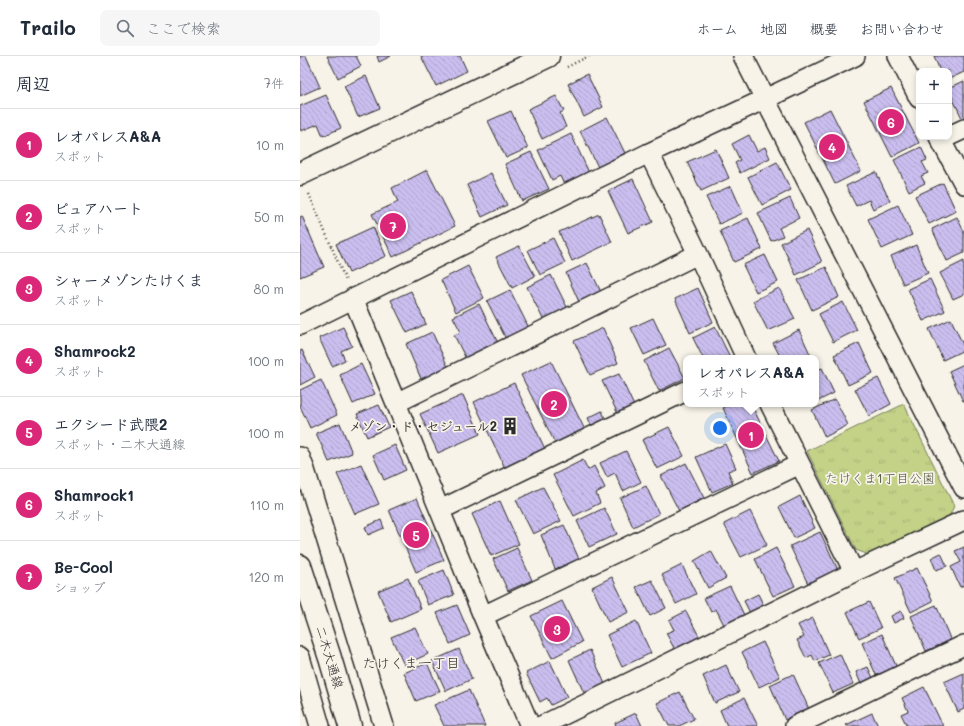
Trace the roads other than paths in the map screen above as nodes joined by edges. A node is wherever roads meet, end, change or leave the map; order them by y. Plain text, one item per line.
1 (548, 56) edge
2 (743, 56) edge
3 (855, 56) edge
4 (898, 56) edge
5 (916, 92) edge
6 (764, 100) junction
7 (964, 129) edge
8 (952, 134) edge
9 (945, 140) edge
10 (649, 153) junction
11 (300, 174) edge
12 (964, 184) edge
13 (698, 254) junction
14 (353, 298) junction
15 (300, 324) edge
16 (745, 355) edge
17 (683, 392) edge
18 (396, 403) junction
19 (772, 407) edge
20 (300, 457) edge
21 (800, 464) junction
22 (964, 488) edge
23 (440, 510) junction
24 (964, 520) edge
25 (300, 566) edge
26 (854, 572) junction
27 (483, 616) junction
28 (964, 645) edge
29 (300, 657) edge
30 (320, 726) edge
31 (350, 726) edge
32 (384, 726) edge
33 (530, 726) edge
34 (541, 726) edge
35 (795, 726) edge

1 - 11 street
2 - 6 street
3 - 6 street
4 - 5 street
6 - 10 street
6 - 22 street
7 - 8 street
9 - 12 street
10 - 13 street
10 - 14 street
13 - 16 street
13 - 18 street
14 - 15 street
14 - 18 street
17 - 23 street
18 - 23 street
19 - 21 street
20 - 32 street
21 - 26 street
21 - 27 street
23 - 27 street
24 - 26 street
25 - 31 street, 二木大通線
26 - 34 street
27 - 33 street
28 - 35 street
29 - 30 street

